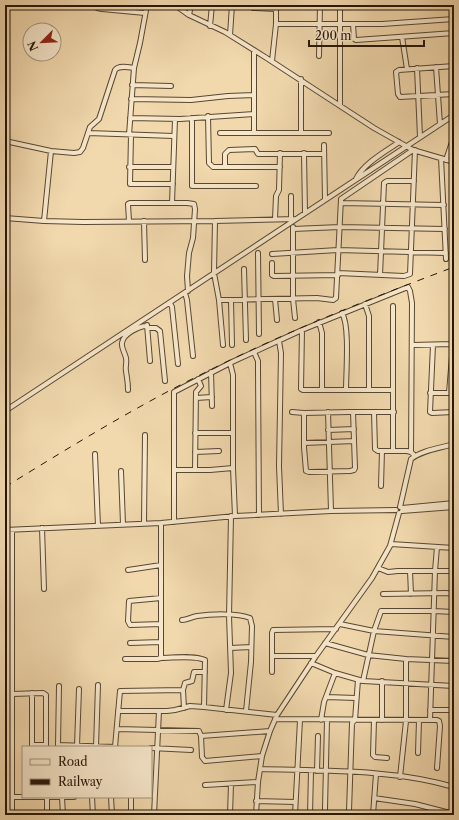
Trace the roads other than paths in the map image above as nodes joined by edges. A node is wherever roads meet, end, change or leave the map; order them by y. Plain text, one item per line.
1 (94, 5) edge
2 (147, 5) edge
3 (175, 5) edge
4 (191, 5) edge
5 (212, 5) edge
6 (232, 5) edge
7 (253, 5) edge
8 (320, 5) edge
9 (340, 5) edge
10 (113, 7) edge
11 (276, 7) edge
12 (145, 13) junction
13 (189, 15) junction
14 (454, 19) edge
15 (276, 24) junction
16 (320, 24) junction
17 (339, 24) junction
18 (354, 24) junction
19 (210, 26) junction
20 (454, 33) edge
21 (230, 35) junction
22 (402, 37) junction
23 (254, 50) junction
24 (319, 56) dead end
25 (272, 61) junction
26 (454, 66) edge
27 (436, 67) junction
28 (134, 68) junction
29 (417, 68) junction
30 (408, 69) junction
31 (301, 80) junction
32 (132, 85) junction
33 (171, 86) dead end
34 (454, 94) edge
35 (254, 95) junction
36 (438, 95) junction
37 (417, 97) junction
38 (131, 99) junction
39 (340, 105) junction
40 (254, 114) junction
41 (454, 115) edge
42 (208, 116) junction
43 (130, 118) junction
44 (192, 118) junction
45 (175, 119) junction
46 (440, 124) junction
47 (88, 133) junction
48 (220, 133) dead end
49 (254, 133) junction
50 (301, 133) junction
51 (329, 133) dead end
52 (130, 135) junction
53 (174, 136) junction
54 (454, 136) edge
55 (420, 137) junction
56 (5, 141) edge
57 (399, 142) junction
58 (324, 145) dead end
59 (411, 148) junction
60 (51, 151) junction
61 (280, 153) junction
62 (304, 153) junction
63 (324, 154) junction
64 (441, 158) junction
65 (446, 160) junction
66 (454, 162) edge
67 (129, 167) junction
68 (172, 167) junction
69 (280, 167) junction
70 (225, 168) junction
71 (356, 179) junction
72 (414, 181) junction
73 (172, 184) junction
74 (256, 186) dead end
75 (291, 196) dead end
76 (324, 200) junction
77 (172, 203) junction
78 (341, 203) junction
79 (384, 204) junction
80 (413, 204) junction
81 (444, 205) junction
82 (305, 213) junction
83 (5, 218) edge
84 (275, 219) junction
85 (193, 220) junction
86 (44, 221) junction
87 (129, 221) junction
88 (144, 221) junction
89 (215, 221) junction
90 (293, 223) junction
91 (340, 227) junction
92 (382, 228) junction
93 (412, 228) junction
94 (445, 229) junction
95 (338, 250) junction
96 (382, 251) junction
97 (293, 252) junction
98 (411, 252) junction
99 (258, 253) dead end
100 (446, 253) junction
101 (272, 254) dead end
102 (446, 259) dead end
103 (144, 260) dead end
104 (272, 263) dead end
105 (244, 269) dead end
106 (338, 274) junction
107 (215, 275) junction
108 (293, 275) junction
109 (380, 275) junction
110 (186, 294) junction
111 (244, 299) junction
112 (258, 299) junction
113 (275, 299) junction
114 (293, 299) junction
115 (219, 300) junction
116 (232, 300) junction
117 (366, 304) junction
118 (170, 305) junction
119 (393, 306) dead end
120 (342, 313) junction
121 (295, 318) dead end
122 (277, 320) dead end
123 (319, 322) junction
124 (146, 323) junction
125 (302, 330) junction
126 (454, 332) edge
127 (259, 334) dead end
128 (246, 340) dead end
129 (279, 341) junction
130 (452, 344) junction
131 (223, 345) dead end
132 (232, 345) dead end
133 (433, 345) junction
134 (412, 346) junction
135 (254, 352) junction
136 (193, 356) dead end
137 (150, 361) dead end
138 (230, 363) junction
139 (178, 364) dead end
140 (211, 372) junction
141 (198, 379) junction
142 (165, 381) dead end
143 (128, 390) dead end
144 (322, 390) junction
145 (346, 390) junction
146 (369, 390) junction
147 (393, 390) junction
148 (430, 393) junction
149 (449, 393) junction
150 (454, 393) edge
151 (212, 397) junction
152 (196, 398) junction
153 (212, 406) dead end
154 (5, 411) edge
155 (292, 412) dead end
156 (328, 412) junction
157 (353, 412) junction
158 (374, 412) junction
159 (394, 412) junction
160 (454, 412) edge
161 (304, 413) junction
162 (328, 430) junction
163 (354, 430) junction
164 (195, 433) junction
165 (232, 433) junction
166 (145, 435) dead end
167 (354, 441) junction
168 (329, 442) junction
169 (304, 443) junction
170 (454, 444) edge
171 (219, 451) dead end
172 (382, 451) junction
173 (393, 451) junction
174 (195, 452) junction
175 (411, 452) junction
176 (95, 454) dead end
177 (415, 456) junction
178 (233, 468) junction
179 (174, 470) junction
180 (195, 470) junction
181 (122, 471) dead end
182 (330, 472) junction
183 (381, 486) dead end
184 (454, 503) edge
185 (454, 507) edge
186 (400, 510) junction
187 (331, 511) junction
188 (281, 514) junction
189 (259, 515) junction
190 (233, 516) junction
191 (174, 522) junction
192 (144, 523) junction
193 (161, 523) junction
194 (123, 524) junction
195 (98, 526) junction
196 (42, 528) junction
197 (5, 530) edge
198 (12, 530) junction
199 (391, 544) junction
200 (437, 547) junction
201 (454, 548) edge
202 (161, 566) junction
203 (378, 568) junction
204 (128, 570) dead end
205 (410, 571) junction
206 (435, 571) junction
207 (454, 571) edge
208 (44, 589) dead end
209 (383, 594) dead end
210 (411, 594) junction
211 (434, 594) junction
212 (454, 594) edge
213 (161, 598) junction
214 (434, 611) junction
215 (454, 612) edge
216 (229, 614) junction
217 (182, 620) dead end
218 (161, 624) junction
219 (340, 624) junction
220 (336, 629) junction
221 (374, 631) junction
222 (434, 636) junction
223 (454, 637) edge
224 (161, 642) junction
225 (130, 643) dead end
226 (325, 643) junction
227 (230, 648) junction
228 (251, 648) junction
229 (368, 655) junction
230 (273, 656) junction
231 (316, 656) junction
232 (161, 658) junction
233 (125, 659) dead end
234 (406, 659) junction
235 (432, 660) junction
236 (454, 661) edge
237 (311, 663) junction
238 (205, 672) junction
239 (272, 672) dead end
240 (335, 673) junction
241 (5, 676) edge
242 (12, 677) junction
243 (361, 680) junction
244 (382, 681) junction
245 (406, 682) junction
246 (98, 684) dead end
247 (431, 685) junction
248 (59, 686) dead end
249 (454, 686) edge
250 (78, 689) dead end
251 (183, 690) junction
252 (12, 694) junction
253 (32, 694) junction
254 (326, 698) junction
255 (356, 698) junction
256 (204, 707) junction
257 (184, 708) junction
258 (226, 710) junction
259 (430, 710) junction
260 (454, 710) edge
261 (118, 711) junction
262 (159, 711) junction
263 (246, 711) junction
264 (276, 717) junction
265 (300, 720) junction
266 (321, 720) junction
267 (327, 720) junction
268 (355, 720) junction
269 (374, 720) junction
270 (382, 720) junction
271 (420, 720) junction
272 (430, 720) junction
273 (406, 721) junction
274 (117, 729) junction
275 (158, 730) junction
276 (270, 732) junction
277 (201, 736) junction
278 (318, 736) dead end
279 (32, 746) edge
280 (46, 746) edge
281 (68, 746) edge
282 (77, 746) edge
283 (96, 746) edge
284 (116, 746) edge
285 (152, 748) edge
286 (158, 748) junction
287 (191, 750) dead end
288 (418, 753) dead end
289 (262, 756) junction
290 (386, 758) dead end
291 (436, 768) dead end
292 (260, 769) junction
293 (297, 770) junction
294 (311, 771) junction
295 (317, 771) junction
296 (326, 772) junction
297 (350, 772) junction
298 (376, 774) junction
299 (5, 777) edge
300 (12, 777) junction
301 (400, 777) junction
302 (258, 782) junction
303 (153, 784) edge
304 (231, 784) junction
305 (205, 785) dead end
306 (454, 787) edge
307 (5, 797) edge
308 (12, 797) junction
309 (22, 797) edge
310 (47, 798) edge
311 (62, 798) edge
312 (92, 798) edge
313 (111, 798) edge
314 (131, 798) dead end
315 (374, 798) junction
316 (256, 801) junction
317 (295, 802) junction
318 (325, 809) dead end
319 (349, 811) dead end
320 (454, 814) edge
321 (12, 815) edge
322 (47, 815) edge
323 (63, 815) edge
324 (92, 815) edge
325 (112, 815) edge
326 (131, 815) edge
327 (154, 815) edge
328 (230, 815) edge
329 (256, 815) edge
330 (295, 815) edge
331 (310, 815) edge
332 (372, 815) edge

1 - 10 street
2 - 12 street
3 - 13 street
4 - 13 street
5 - 19 street
6 - 21 street
7 - 11 street
8 - 16 street
9 - 17 street
10 - 12 street
11 - 15 street
12 - 28 street
13 - 19 street
14 - 18 street
15 - 16 street
15 - 25 street
16 - 17 street
16 - 24 street
17 - 18 street
17 - 39 street
18 - 22 street
19 - 21 street
20 - 22 street
21 - 23 street
22 - 30 street
23 - 25 street
23 - 35 street
25 - 31 street
26 - 27 street
27 - 29 street
27 - 36 street
28 - 32 street
28 - 47 street
29 - 30 street
29 - 37 street
30 - 37 street
31 - 39 street
31 - 50 street
32 - 33 street
32 - 38 street
34 - 36 street
35 - 38 street
35 - 40 street
36 - 37 street
36 - 46 street
37 - 55 street
38 - 43 street
39 - 57 street
40 - 42 street
40 - 49 street
41 - 46 street
42 - 44 street
42 - 70 street
43 - 45 street
43 - 52 street
44 - 45 street
44 - 74 street
45 - 53 street
46 - 55 street
47 - 52 street
47 - 60 street
48 - 49 street
49 - 50 street
50 - 51 street
52 - 53 street
52 - 67 street
53 - 68 street
54 - 65 street
55 - 59 street
56 - 60 street
57 - 59 street
57 - 71 street
58 - 63 street
59 - 64 street
59 - 71 street
59 - 72 street
59 - 78 street
60 - 86 street
61 - 62 street
61 - 69 street
61 - 70 street
62 - 63 street
62 - 82 street
63 - 76 street
64 - 65 street
64 - 81 street
65 - 66 street
67 - 68 street
67 - 73 street
68 - 73 street
69 - 70 street
69 - 84 street
71 - 76 street
72 - 79 street
72 - 80 street
73 - 77 street
75 - 90 street
76 - 82 street
77 - 85 street
77 - 87 street
78 - 79 street
78 - 91 street
79 - 80 street
79 - 92 street
80 - 81 street
80 - 93 street
81 - 94 street
82 - 90 street
83 - 86 street
84 - 89 street
84 - 90 street
85 - 88 street
85 - 89 street
85 - 110 street
86 - 87 street
87 - 88 street
88 - 103 street
89 - 107 street
90 - 91 street
90 - 97 street
90 - 107 street
91 - 92 street
91 - 95 street
92 - 93 street
92 - 96 street
93 - 94 street
93 - 98 street
94 - 100 street
95 - 96 street
95 - 97 street
95 - 106 street
96 - 98 street
96 - 109 street
97 - 101 street
97 - 108 street
98 - 100 street
98 - 109 street
99 - 112 street
100 - 102 street
104 - 108 street
105 - 111 street
106 - 108 street
106 - 109 street
106 - 114 street
107 - 110 street
107 - 115 street
108 - 114 street
110 - 118 street
110 - 136 street
111 - 112 street
111 - 116 street
111 - 128 street
112 - 113 street
112 - 127 street
113 - 114 street
113 - 122 street
114 - 121 street
115 - 116 street
115 - 131 street
116 - 132 street
117 - 120 street
117 - 134 street
117 - 146 street
118 - 124 street
118 - 139 street
119 - 147 street
120 - 123 street
120 - 145 street
123 - 125 street
123 - 144 street
124 - 137 street
124 - 142 street
124 - 143 street
124 - 154 street
125 - 129 street
125 - 144 street
126 - 130 street
129 - 135 street
129 - 188 street
130 - 133 street
130 - 149 street
133 - 134 street
133 - 148 street
134 - 175 street
135 - 138 street
135 - 189 street
138 - 140 street
138 - 165 street
140 - 141 street
140 - 151 street
141 - 152 street
141 - 179 street
144 - 145 street
145 - 146 street
146 - 147 street
147 - 159 street
148 - 149 street
148 - 160 street
149 - 150 street
151 - 152 street
151 - 153 street
152 - 164 street
155 - 161 street
156 - 157 street
156 - 161 street
156 - 162 street
157 - 158 street
157 - 163 street
158 - 159 street
158 - 172 street
159 - 173 street
161 - 169 street
162 - 163 street
162 - 168 street
163 - 167 street
164 - 165 street
164 - 174 street
165 - 178 street
166 - 192 street
167 - 168 street
167 - 182 street
168 - 169 street
168 - 182 street
169 - 182 street
170 - 177 street
171 - 174 street
172 - 173 street
172 - 183 street
173 - 175 street
174 - 180 street
175 - 177 street
176 - 195 street
177 - 186 street
178 - 180 street
178 - 190 street
179 - 180 street
179 - 191 street
181 - 194 street
182 - 187 street
184 - 186 street
185 - 186 street
186 - 187 street
186 - 199 street
187 - 188 street
188 - 189 street
189 - 190 street
190 - 191 street
190 - 216 street
191 - 193 street
192 - 193 street
192 - 194 street
193 - 202 street
194 - 195 street
195 - 196 street
196 - 198 street
196 - 208 street
197 - 198 street
198 - 242 street
199 - 200 street
199 - 203 street
200 - 201 street
200 - 206 street
202 - 204 street
202 - 213 street
203 - 205 street
203 - 219 street
205 - 206 street
205 - 210 street
206 - 207 street
206 - 211 street
209 - 210 street
210 - 211 street
211 - 212 street
211 - 214 street
213 - 218 street
213 - 218 street
214 - 215 street
214 - 221 street
214 - 222 street
216 - 217 street
216 - 227 street
216 - 228 street
218 - 224 street
219 - 220 street
219 - 221 street
220 - 226 street
220 - 230 street
221 - 222 street
221 - 229 street
222 - 223 street
222 - 235 street
224 - 225 street
224 - 232 street
226 - 229 street
226 - 231 street
227 - 228 street
227 - 258 street
228 - 263 street
229 - 234 street
229 - 243 street
230 - 231 street
230 - 239 street
231 - 237 street
232 - 233 street
232 - 238 street
234 - 235 street
234 - 245 street
235 - 236 street
235 - 247 street
237 - 240 street
237 - 264 street
238 - 251 street
238 - 256 street
240 - 243 street
240 - 254 street
241 - 242 street
242 - 252 street
243 - 244 street
243 - 255 street
244 - 245 street
244 - 270 street
245 - 247 street
245 - 273 street
246 - 283 street
247 - 249 street
247 - 259 street
248 - 281 street
250 - 282 street
251 - 257 street
251 - 261 street
252 - 253 street
252 - 300 street
253 - 279 street
253 - 280 street
254 - 255 street
254 - 266 street
255 - 268 street
256 - 257 street
256 - 258 street
257 - 262 street
258 - 263 street
259 - 260 street
259 - 272 street
261 - 262 street
261 - 274 street
262 - 275 street
263 - 264 street
264 - 265 street
264 - 276 street
265 - 266 street
265 - 293 street
266 - 267 street
267 - 268 street
267 - 296 street
268 - 269 street
268 - 297 street
269 - 270 street
269 - 290 street
270 - 273 street
271 - 272 street
271 - 273 street
271 - 288 street
272 - 291 street
273 - 301 street
274 - 275 street
274 - 284 street
275 - 277 street
275 - 286 street
276 - 277 street
276 - 289 street
277 - 289 street
278 - 295 street
279 - 280 street
281 - 282 street
285 - 286 street
286 - 287 street
286 - 303 street
289 - 292 street
292 - 293 street
292 - 302 street
293 - 294 street
293 - 317 street
294 - 295 street
294 - 331 street
295 - 296 street
296 - 297 street
296 - 318 street
297 - 298 street
297 - 319 street
298 - 301 street
298 - 315 street
299 - 300 street
300 - 308 street
301 - 306 street
302 - 304 street
302 - 316 street
303 - 327 street
304 - 305 street
304 - 328 street
307 - 308 street
308 - 309 street
308 - 321 street
310 - 322 street
311 - 323 street
312 - 324 street
313 - 325 street
314 - 326 street
315 - 320 street
315 - 332 street
316 - 317 street
316 - 329 street
317 - 330 street

